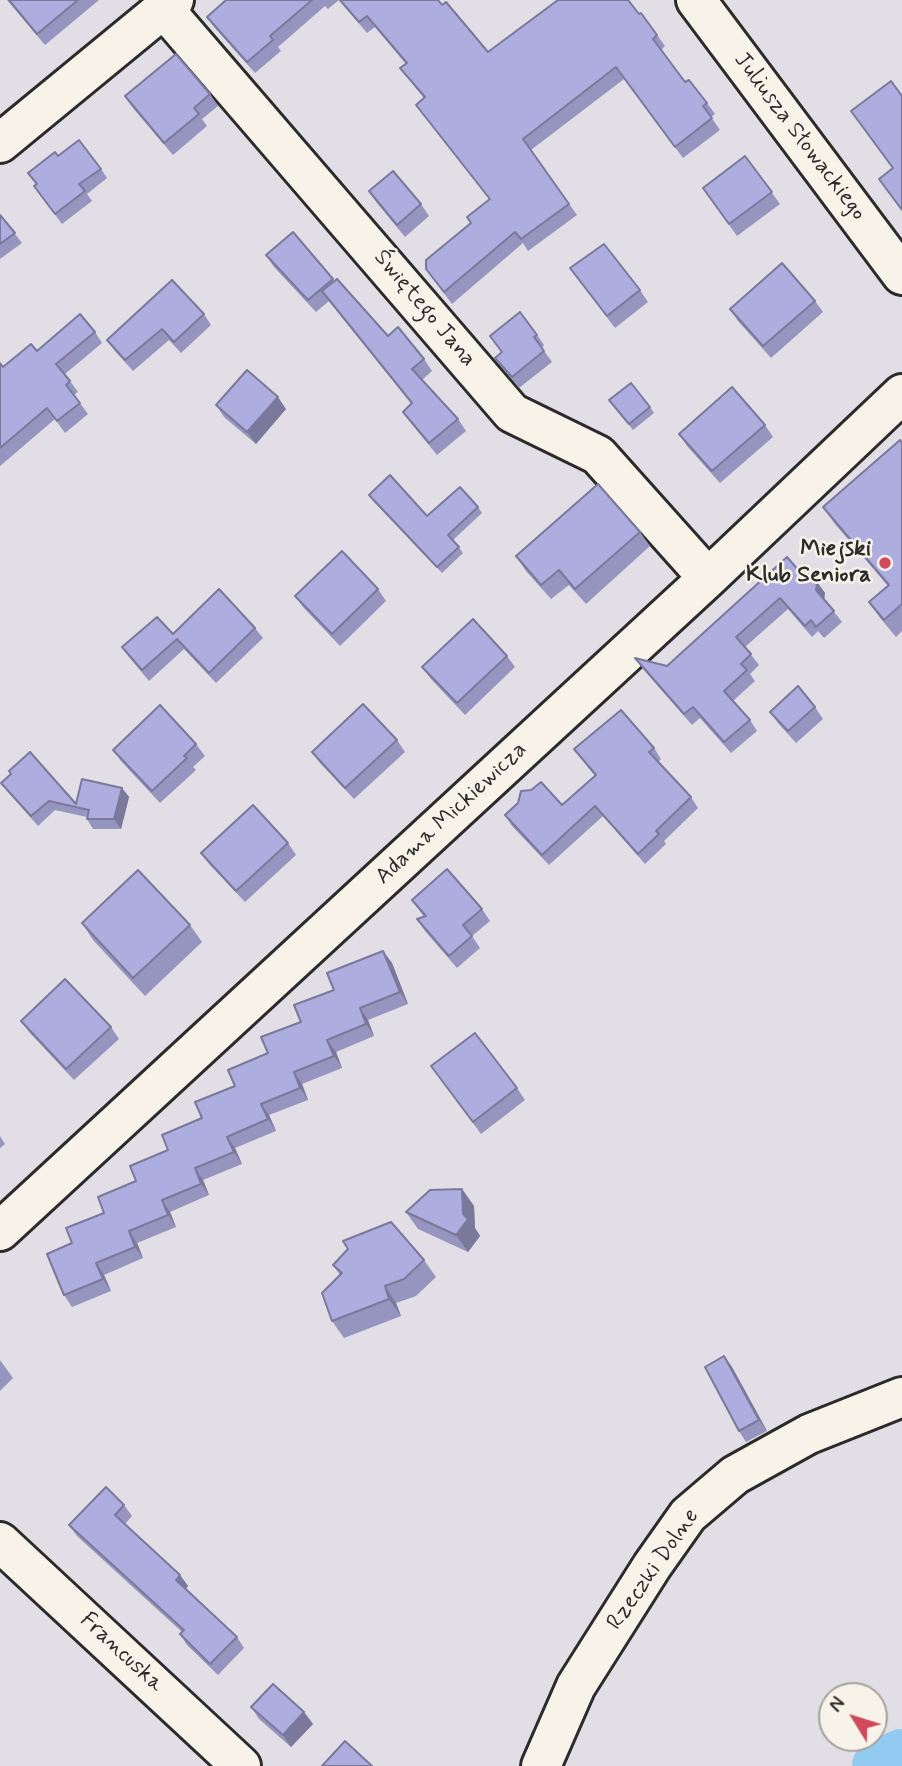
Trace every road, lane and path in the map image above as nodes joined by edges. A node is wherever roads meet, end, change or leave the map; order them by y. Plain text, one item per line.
1 (696, 0) edge
2 (169, 4) edge
3 (0, 143) edge
4 (902, 275) edge
5 (902, 394) edge
6 (708, 578) junction
7 (0, 1231) edge
8 (902, 1397) edge
9 (0, 1542) edge
10 (241, 1766) edge
11 (541, 1766) edge

1 - 4 street, Juliusza Słowackiego
2 - 3 street, Świętego Jana
2 - 6 street, Świętego Jana
5 - 6 street, Adama Mickiewicza
6 - 7 street, Adama Mickiewicza
8 - 11 street, Rzeczki Dolne
9 - 10 street, Francuska

